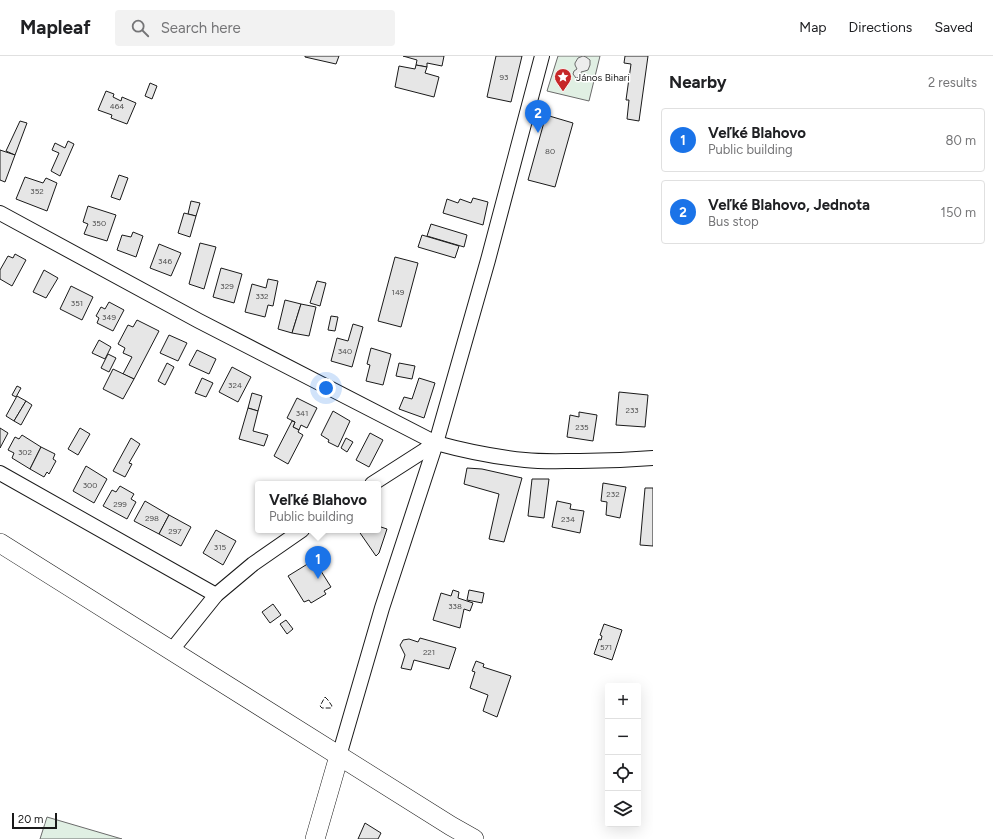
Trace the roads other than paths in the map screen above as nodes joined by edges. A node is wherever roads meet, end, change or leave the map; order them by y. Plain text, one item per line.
1 (542, 56) edge
2 (0, 213) edge
3 (436, 443) junction
4 (653, 458) edge
5 (0, 473) edge
6 (377, 481) edge
7 (298, 533) edge
8 (0, 543) edge
9 (216, 595) junction
10 (171, 651) junction
11 (339, 756) junction
12 (315, 839) edge
13 (474, 839) edge

1 - 3 street
2 - 3 street
3 - 4 street
3 - 6 street
3 - 11 street
5 - 9 street
7 - 9 street
8 - 10 main road
9 - 10 street
10 - 11 main road
11 - 12 main road
11 - 13 main road

